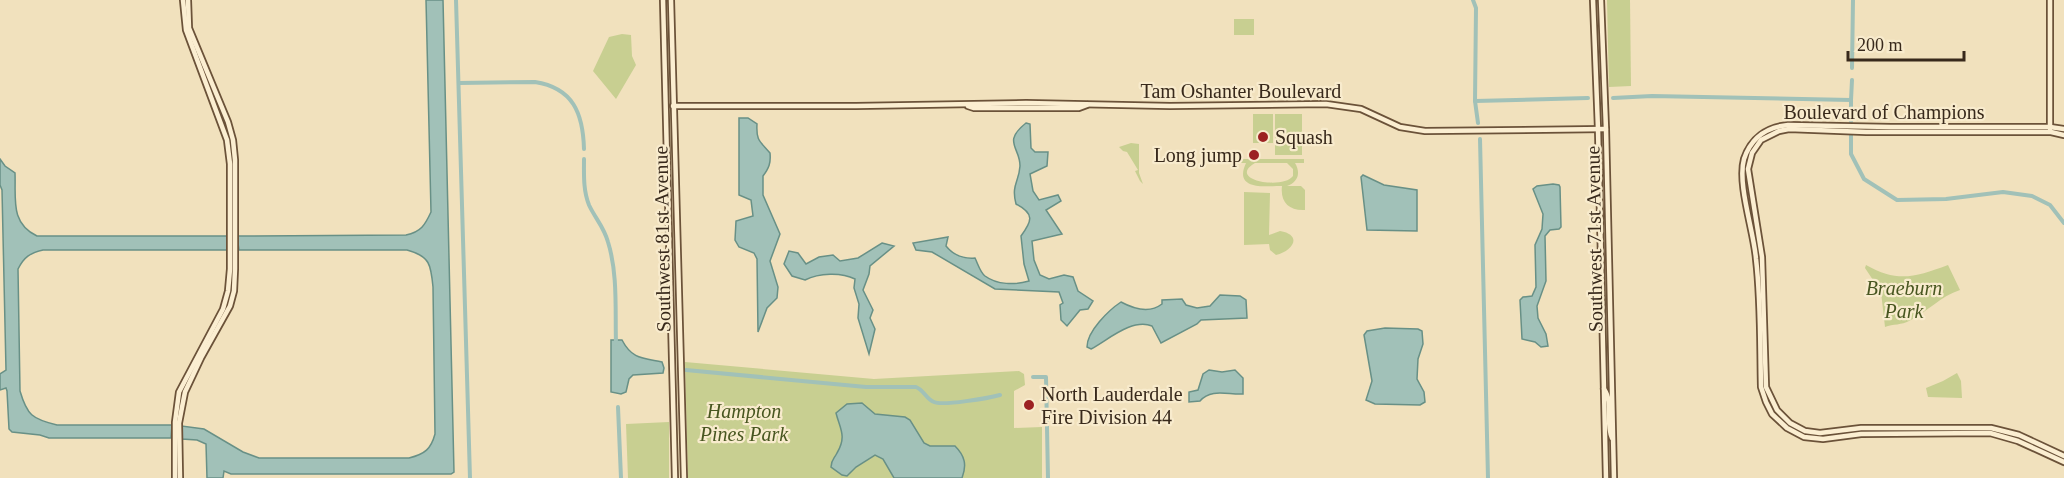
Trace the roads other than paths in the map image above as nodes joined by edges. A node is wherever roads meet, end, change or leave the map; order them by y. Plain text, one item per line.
1 (186, 0) edge
2 (663, 0) edge
3 (671, 0) edge
4 (1593, 0) edge
5 (1601, 0) edge
6 (2050, 0) edge
7 (673, 106) junction
8 (1598, 129) junction
9 (1606, 129) junction
10 (1854, 129) junction
11 (2064, 129) edge
12 (2049, 131) junction
13 (2064, 135) edge
14 (1600, 196) junction
15 (1600, 213) junction
16 (1608, 213) junction
17 (1608, 226) junction
18 (1602, 316) junction
19 (1604, 389) junction
20 (1612, 389) junction
21 (1613, 441) junction
22 (2064, 456) edge
23 (2064, 462) edge
24 (175, 478) edge
25 (180, 478) edge
26 (675, 478) edge
27 (684, 478) edge
28 (1606, 478) edge
29 (1614, 478) edge

1 - 24 street
1 - 25 street
2 - 26 street, Southwest 81st Avenue
3 - 7 street, Southwest 81st Avenue
4 - 8 street, Southwest 71st Avenue
5 - 9 street, Southwest 71st Avenue
6 - 12 street
7 - 8 street, Tam Oshanter Boulevard
7 - 27 street, Southwest 81st Avenue
8 - 9 street, Tam Oshanter Boulevard
8 - 14 street, Southwest 71st Avenue
9 - 16 street, Southwest 71st Avenue
10 - 12 street, Boulevard of Champions
10 - 22 street, Boulevard of Champions
10 - 23 street, Boulevard of Champions
11 - 12 street, Boulevard of Champions
12 - 13 street, Boulevard of Champions
14 - 15 street, Southwest 71st Avenue
14 - 16 street
15 - 17 street
15 - 18 street, Southwest 71st Avenue
16 - 17 street, Southwest 71st Avenue
17 - 20 street, Southwest 71st Avenue
18 - 19 street, Southwest 71st Avenue
18 - 20 street
19 - 21 street
19 - 28 street, Southwest 71st Avenue
20 - 21 street, Southwest 71st Avenue
21 - 29 street, Southwest 71st Avenue

